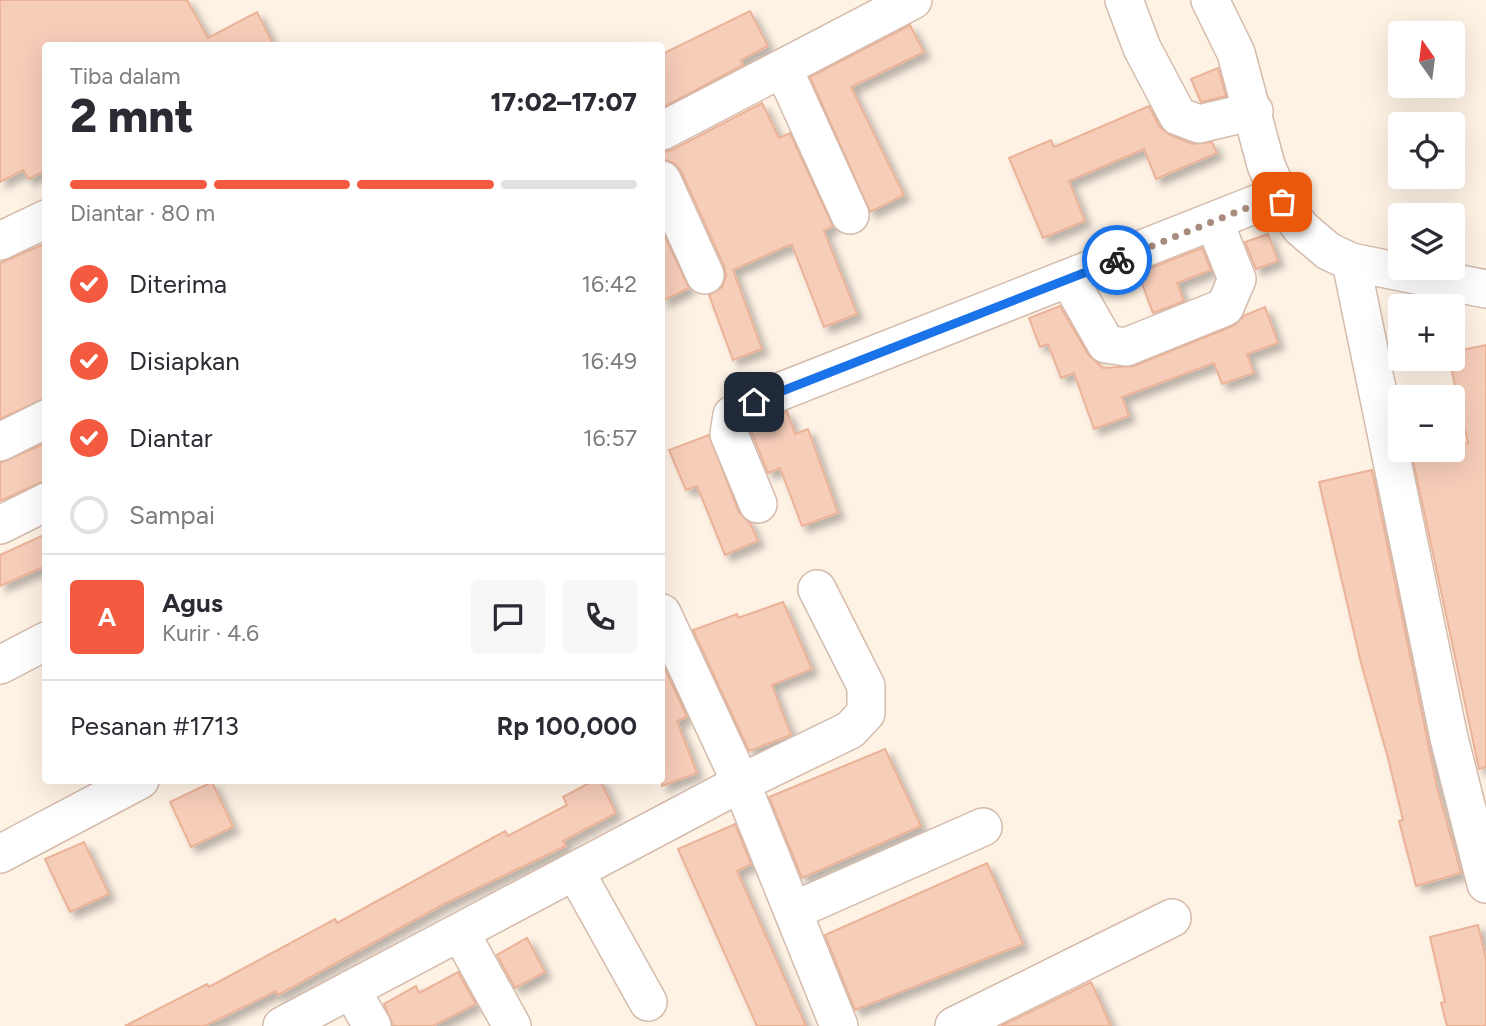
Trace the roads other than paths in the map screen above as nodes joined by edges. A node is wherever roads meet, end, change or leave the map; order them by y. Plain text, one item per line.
1 (913, 0) edge
2 (1124, 0) edge
3 (1210, 0) edge
4 (783, 68) junction
5 (1254, 111) junction
6 (665, 129) edge
7 (665, 187) edge
8 (1279, 195) junction
9 (849, 215) dead end
10 (42, 221) edge
11 (1214, 221) junction
12 (0, 241) edge
13 (1351, 261) junction
14 (705, 275) dead end
15 (1069, 279) junction
16 (1486, 289) edge
17 (42, 421) edge
18 (0, 442) edge
19 (758, 503) dead end
20 (42, 504) edge
21 (0, 525) edge
22 (817, 589) dead end
23 (665, 619) edge
24 (42, 643) edge
25 (0, 665) edge
26 (741, 783) junction
27 (132, 784) edge
28 (984, 827) dead end
29 (0, 854) edge
30 (575, 871) junction
31 (1486, 884) edge
32 (793, 911) junction
33 (1172, 918) dead end
34 (460, 932) junction
35 (351, 989) junction
36 (648, 1002) dead end
37 (282, 1026) edge
38 (372, 1026) edge
39 (512, 1026) edge
40 (839, 1026) edge
41 (954, 1026) edge

1 - 4 street
2 - 5 street
3 - 5 street
4 - 6 street
4 - 9 street
5 - 8 street
7 - 14 street
8 - 11 street
8 - 13 street
10 - 12 street
11 - 15 street
11 - 15 street
13 - 16 street
13 - 31 street
15 - 19 street
17 - 18 street
20 - 21 street
22 - 26 street
23 - 26 street
24 - 25 street
26 - 30 street
26 - 32 street
27 - 29 street
28 - 32 street
30 - 34 street
30 - 36 street
32 - 40 street
33 - 41 street
34 - 35 street
34 - 39 street
35 - 37 street
35 - 38 street

